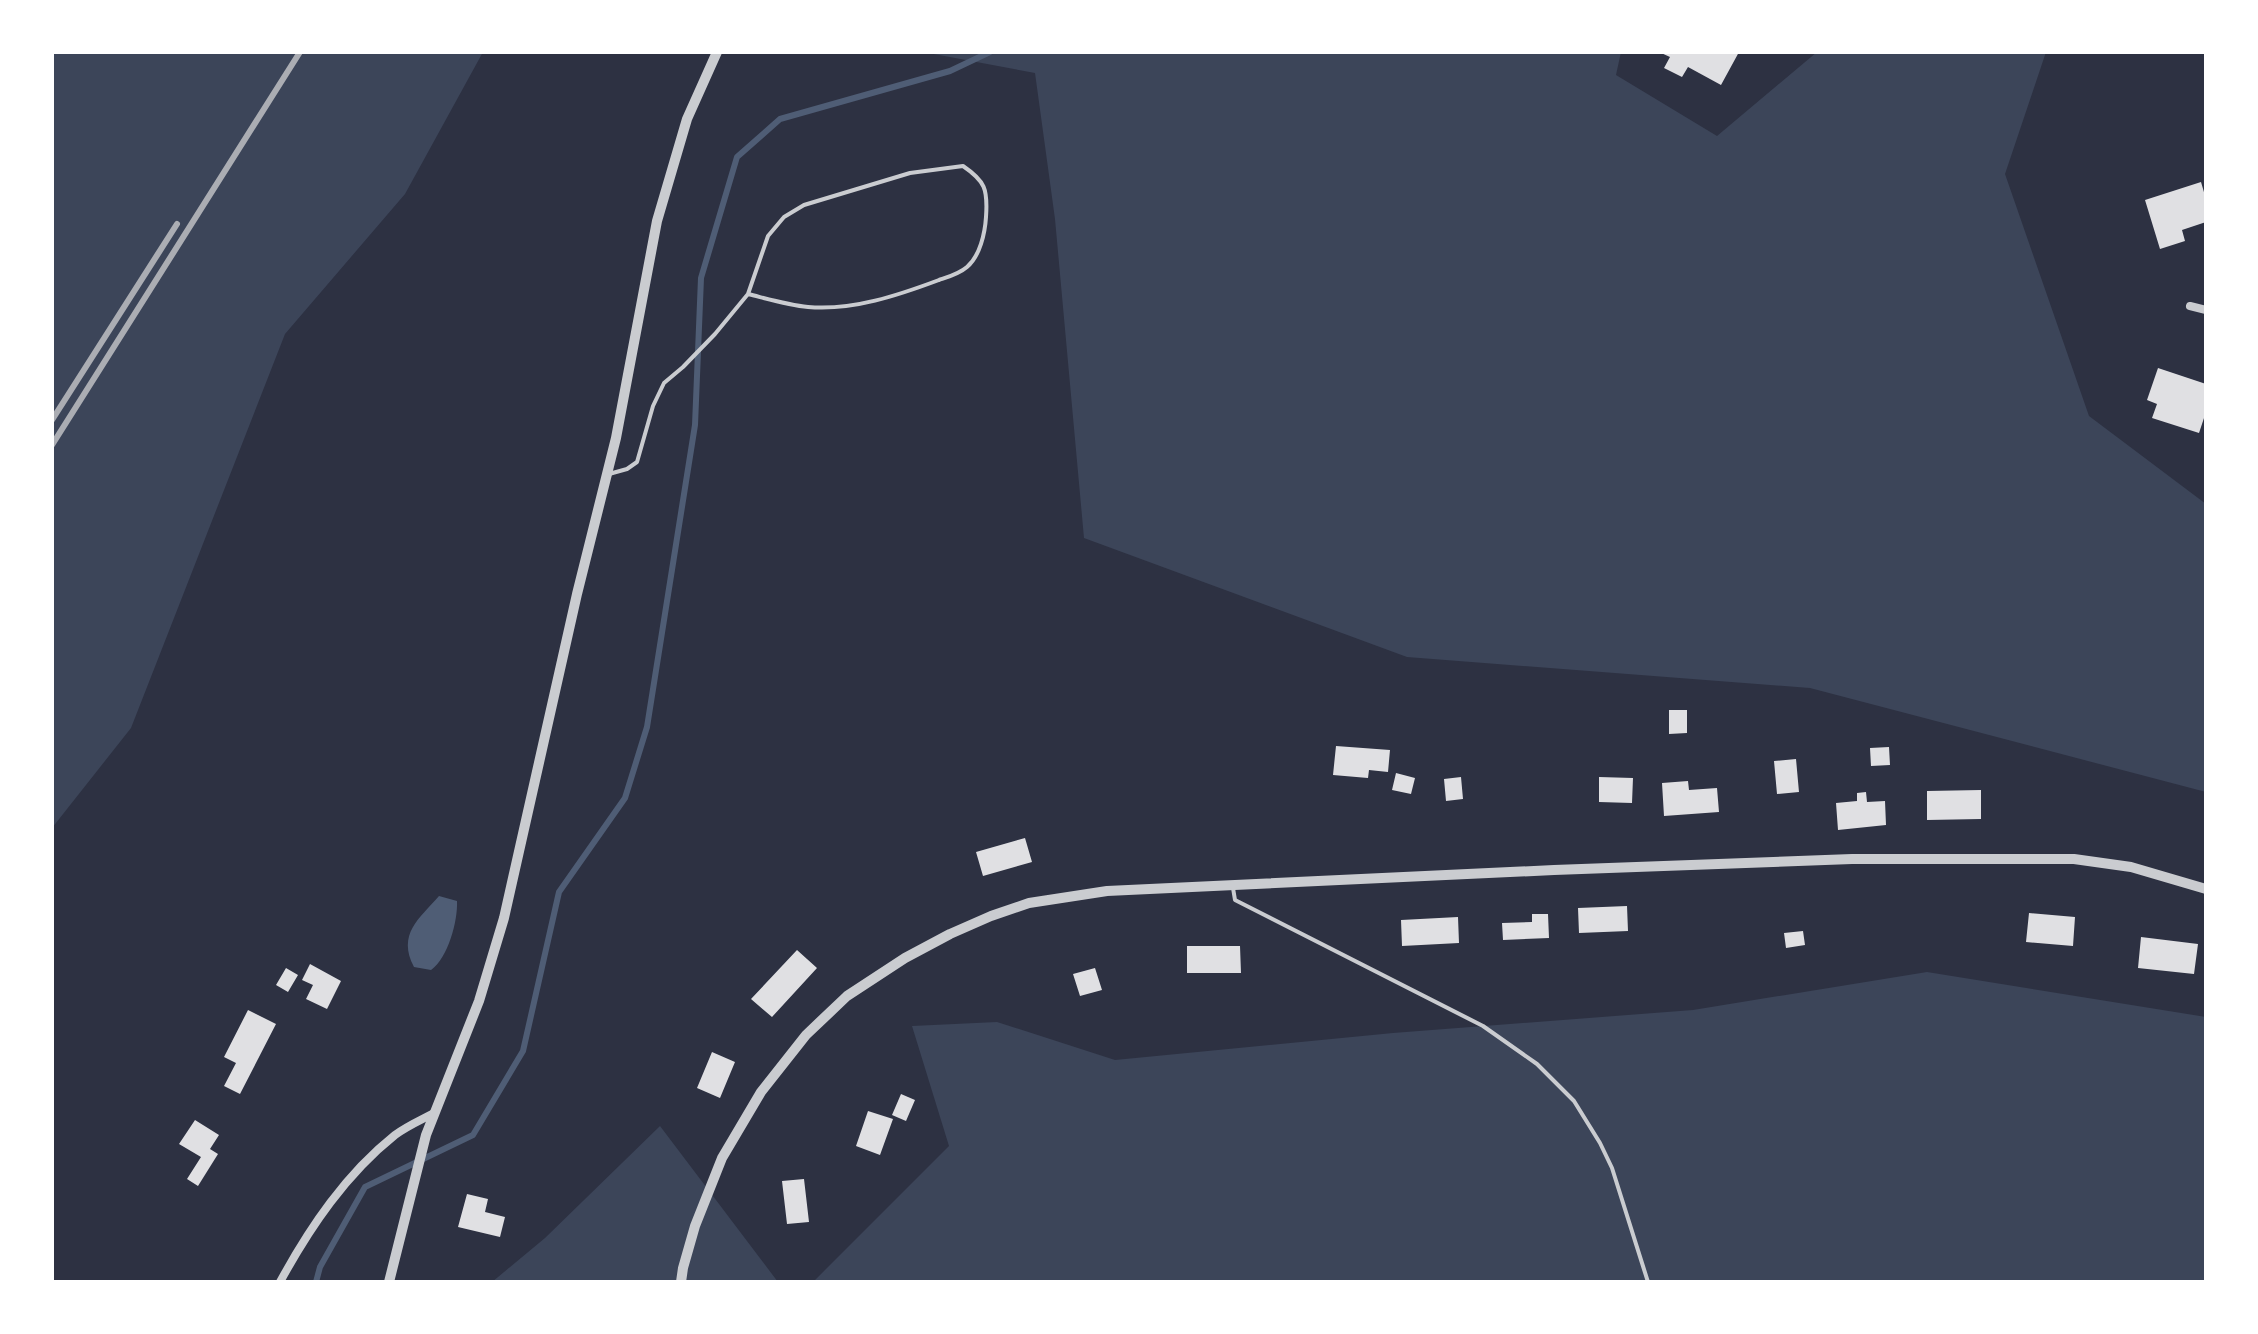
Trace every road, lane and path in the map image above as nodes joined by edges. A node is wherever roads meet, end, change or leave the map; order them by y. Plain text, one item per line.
1 (717, 52) edge
2 (748, 294) junction
3 (2190, 306) dead end
4 (2206, 310) edge
5 (606, 474) junction
6 (1232, 885) junction
7 (2206, 889) edge
8 (434, 1113) junction
9 (280, 1282) edge
10 (389, 1282) edge
11 (681, 1282) edge
12 (1648, 1282) edge

1 - 5 street
2 - 2 lane
2 - 5 lane
3 - 4 street
5 - 8 street
6 - 7 street
6 - 11 street
6 - 12 lane
8 - 9 street
8 - 10 street

